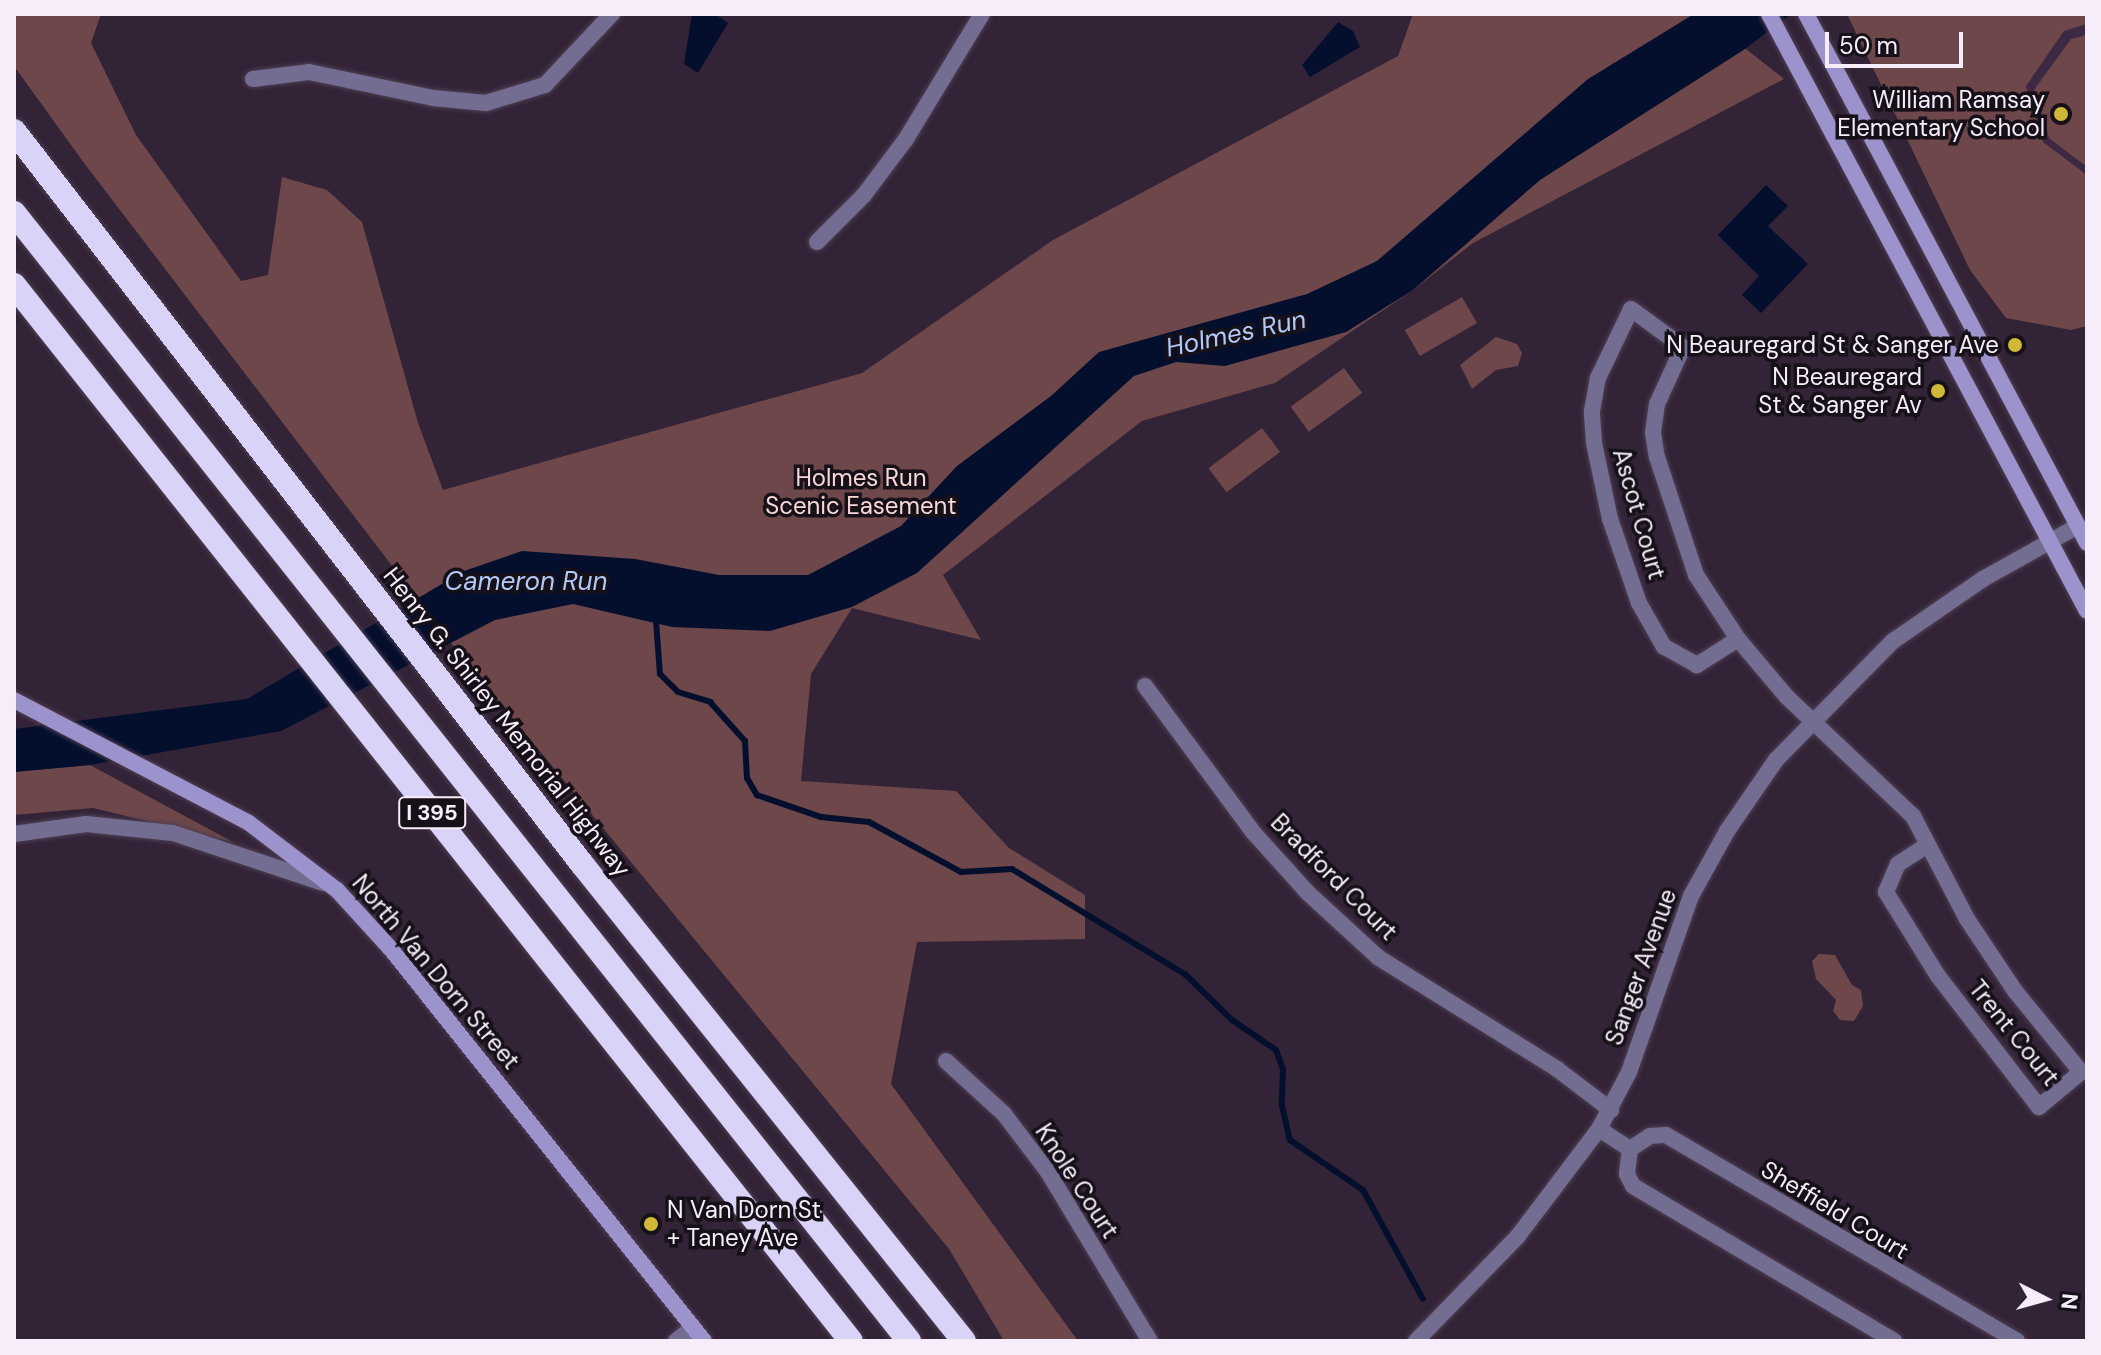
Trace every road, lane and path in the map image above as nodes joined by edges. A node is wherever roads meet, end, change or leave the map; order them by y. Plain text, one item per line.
1 (612, 14) edge
2 (982, 14) edge
3 (1769, 14) edge
4 (1806, 14) edge
5 (253, 79) dead end
6 (14, 131) edge
7 (14, 213) edge
8 (817, 242) dead end
9 (14, 285) edge
10 (2082, 523) edge
11 (2050, 542) junction
12 (2087, 543) edge
13 (2087, 611) edge
14 (1738, 639) junction
15 (1145, 686) dead end
16 (14, 700) edge
17 (1810, 720) junction
18 (14, 834) edge
19 (1927, 845) junction
20 (337, 890) junction
21 (946, 1061) dead end
22 (1611, 1110) junction
23 (1599, 1129) junction
24 (1630, 1149) junction
25 (699, 1334) edge
26 (676, 1341) edge
27 (851, 1341) edge
28 (909, 1341) edge
29 (964, 1341) edge
30 (1150, 1341) edge
31 (1416, 1341) edge
32 (1894, 1341) edge
33 (2017, 1341) edge

1 - 5 street
2 - 8 street
3 - 11 main road
4 - 10 main road
6 - 29 highway, Henry G. Shirley Memorial Highway
7 - 28 highway
9 - 27 highway, I 395
10 - 11 street, Sanger Avenue
10 - 12 main road
11 - 13 main road
11 - 17 street, Sanger Avenue
14 - 14 street, Ascot Court
14 - 17 street, Ascot Court
15 - 22 street, Bradford Court
16 - 20 main road, North Van Dorn Street
17 - 19 street, Trent Court
17 - 22 street, Sanger Avenue
18 - 20 street
19 - 19 street, Trent Court
20 - 25 main road, North Van Dorn Street
21 - 30 street, Knole Court
22 - 23 street, Sanger Avenue
23 - 24 street
23 - 31 street, Sanger Avenue
24 - 32 street
24 - 33 street, Sheffield Court
25 - 26 street

